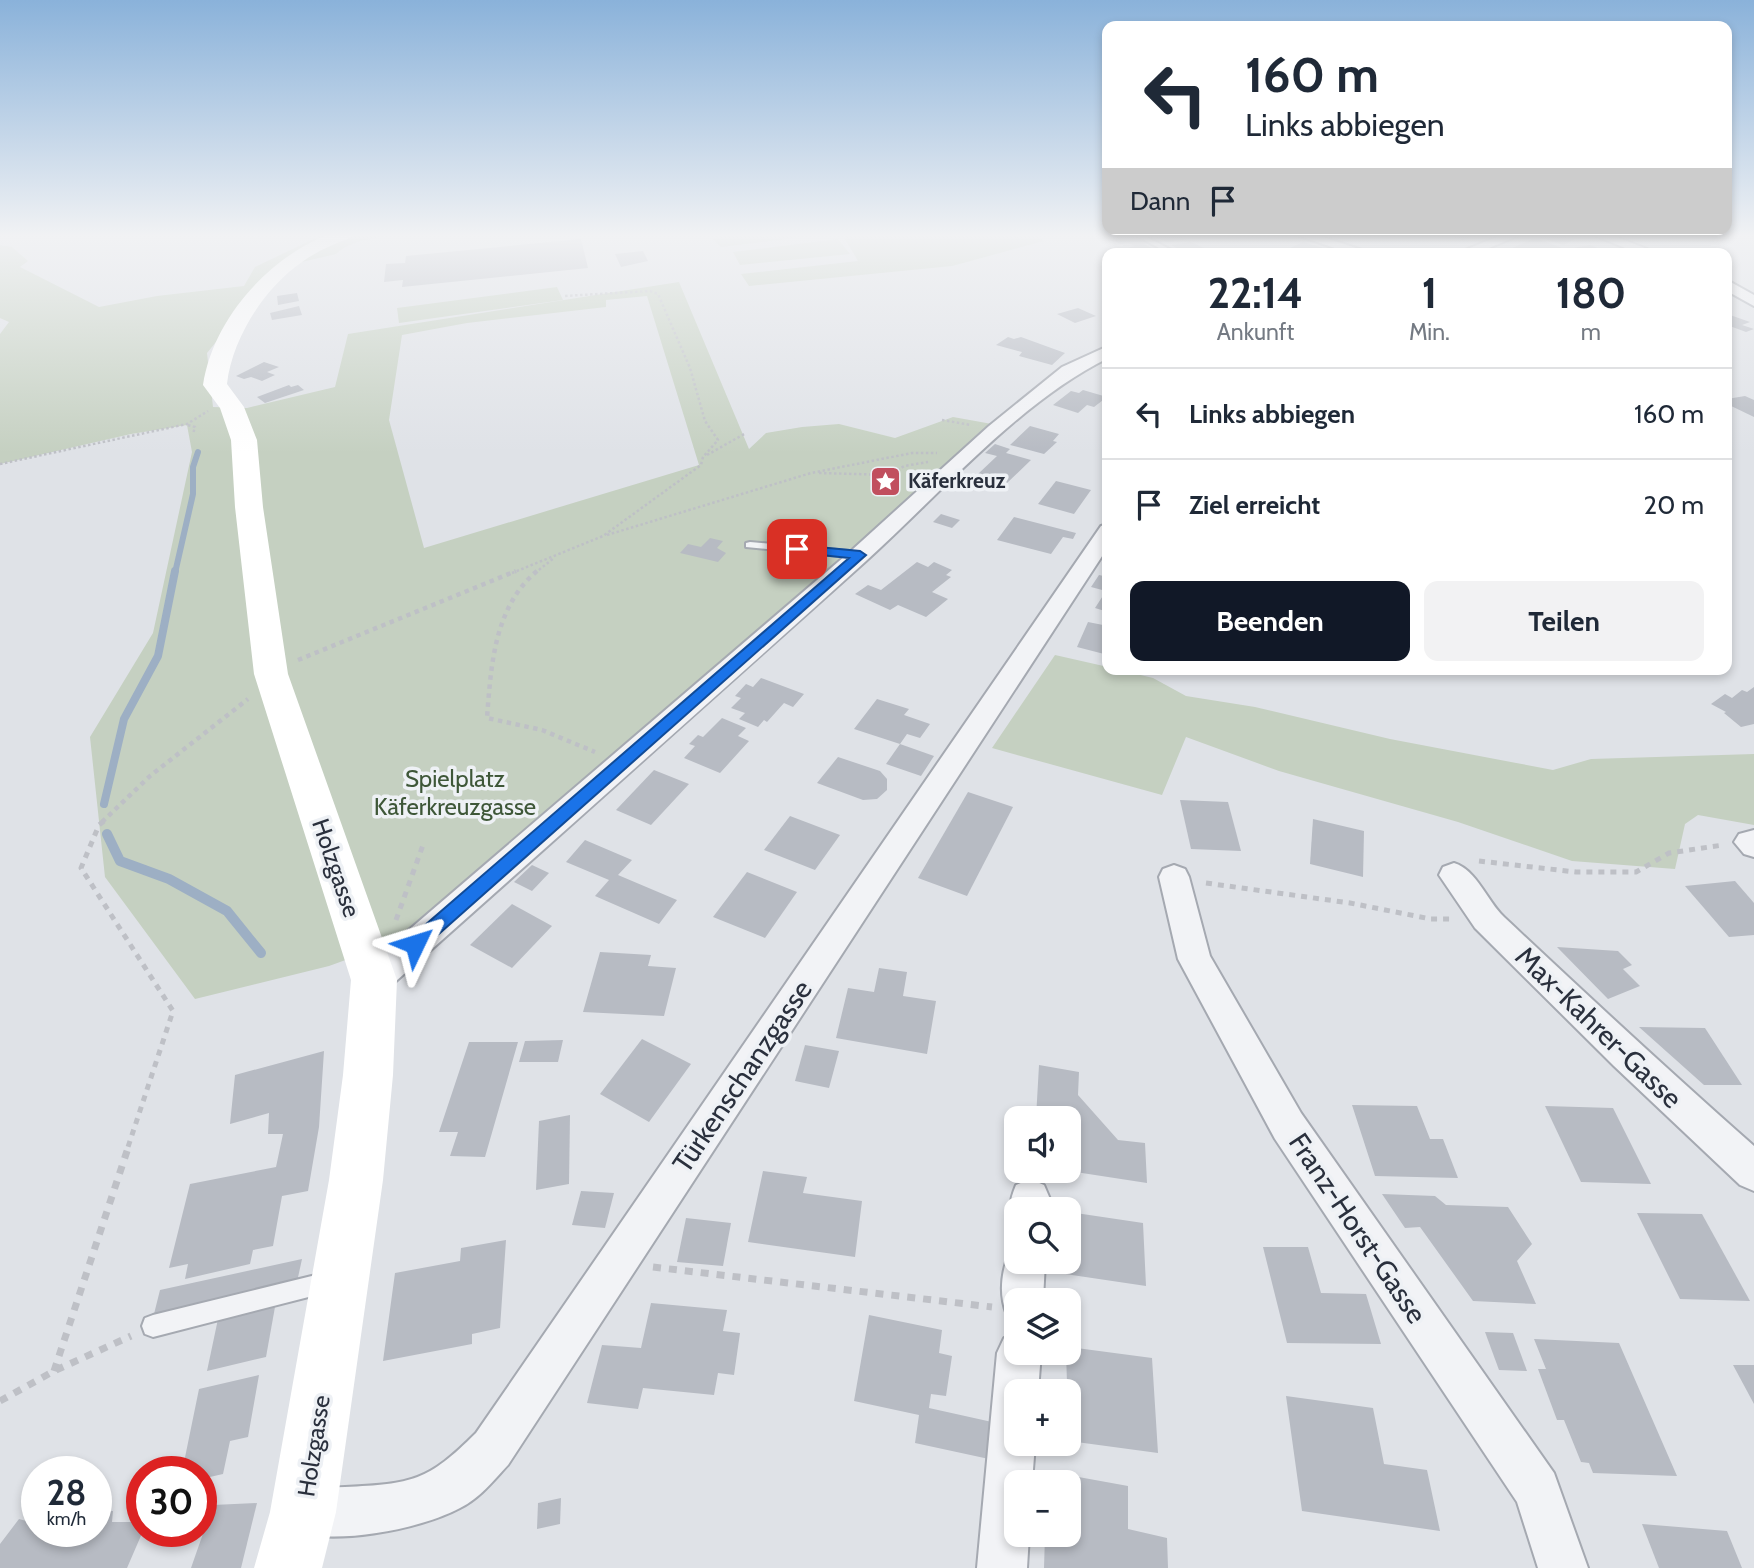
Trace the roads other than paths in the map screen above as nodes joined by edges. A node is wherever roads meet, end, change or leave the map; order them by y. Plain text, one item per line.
1 (249, 307) edge
2 (1102, 354) edge
3 (1102, 539) edge
4 (750, 545) dead end
5 (860, 555) junction
6 (1454, 875) road end
7 (1174, 877) road end
8 (374, 980) junction
9 (1754, 1172) edge
10 (340, 1279) junction
11 (153, 1326) road end
12 (1017, 1365) edge
13 (296, 1540) edge
14 (1002, 1568) edge
15 (1563, 1568) edge

1 - 8 street, Holzgasse
2 - 5 street
3 - 13 street, Türkenschanzgasse
4 - 5 lane
5 - 8 street
6 - 9 street, Max-Kahrer-Gasse
7 - 15 street, Franz-Horst-Gasse
8 - 10 street, Holzgasse
10 - 11 lane
10 - 13 street, Holzgasse
12 - 14 street

